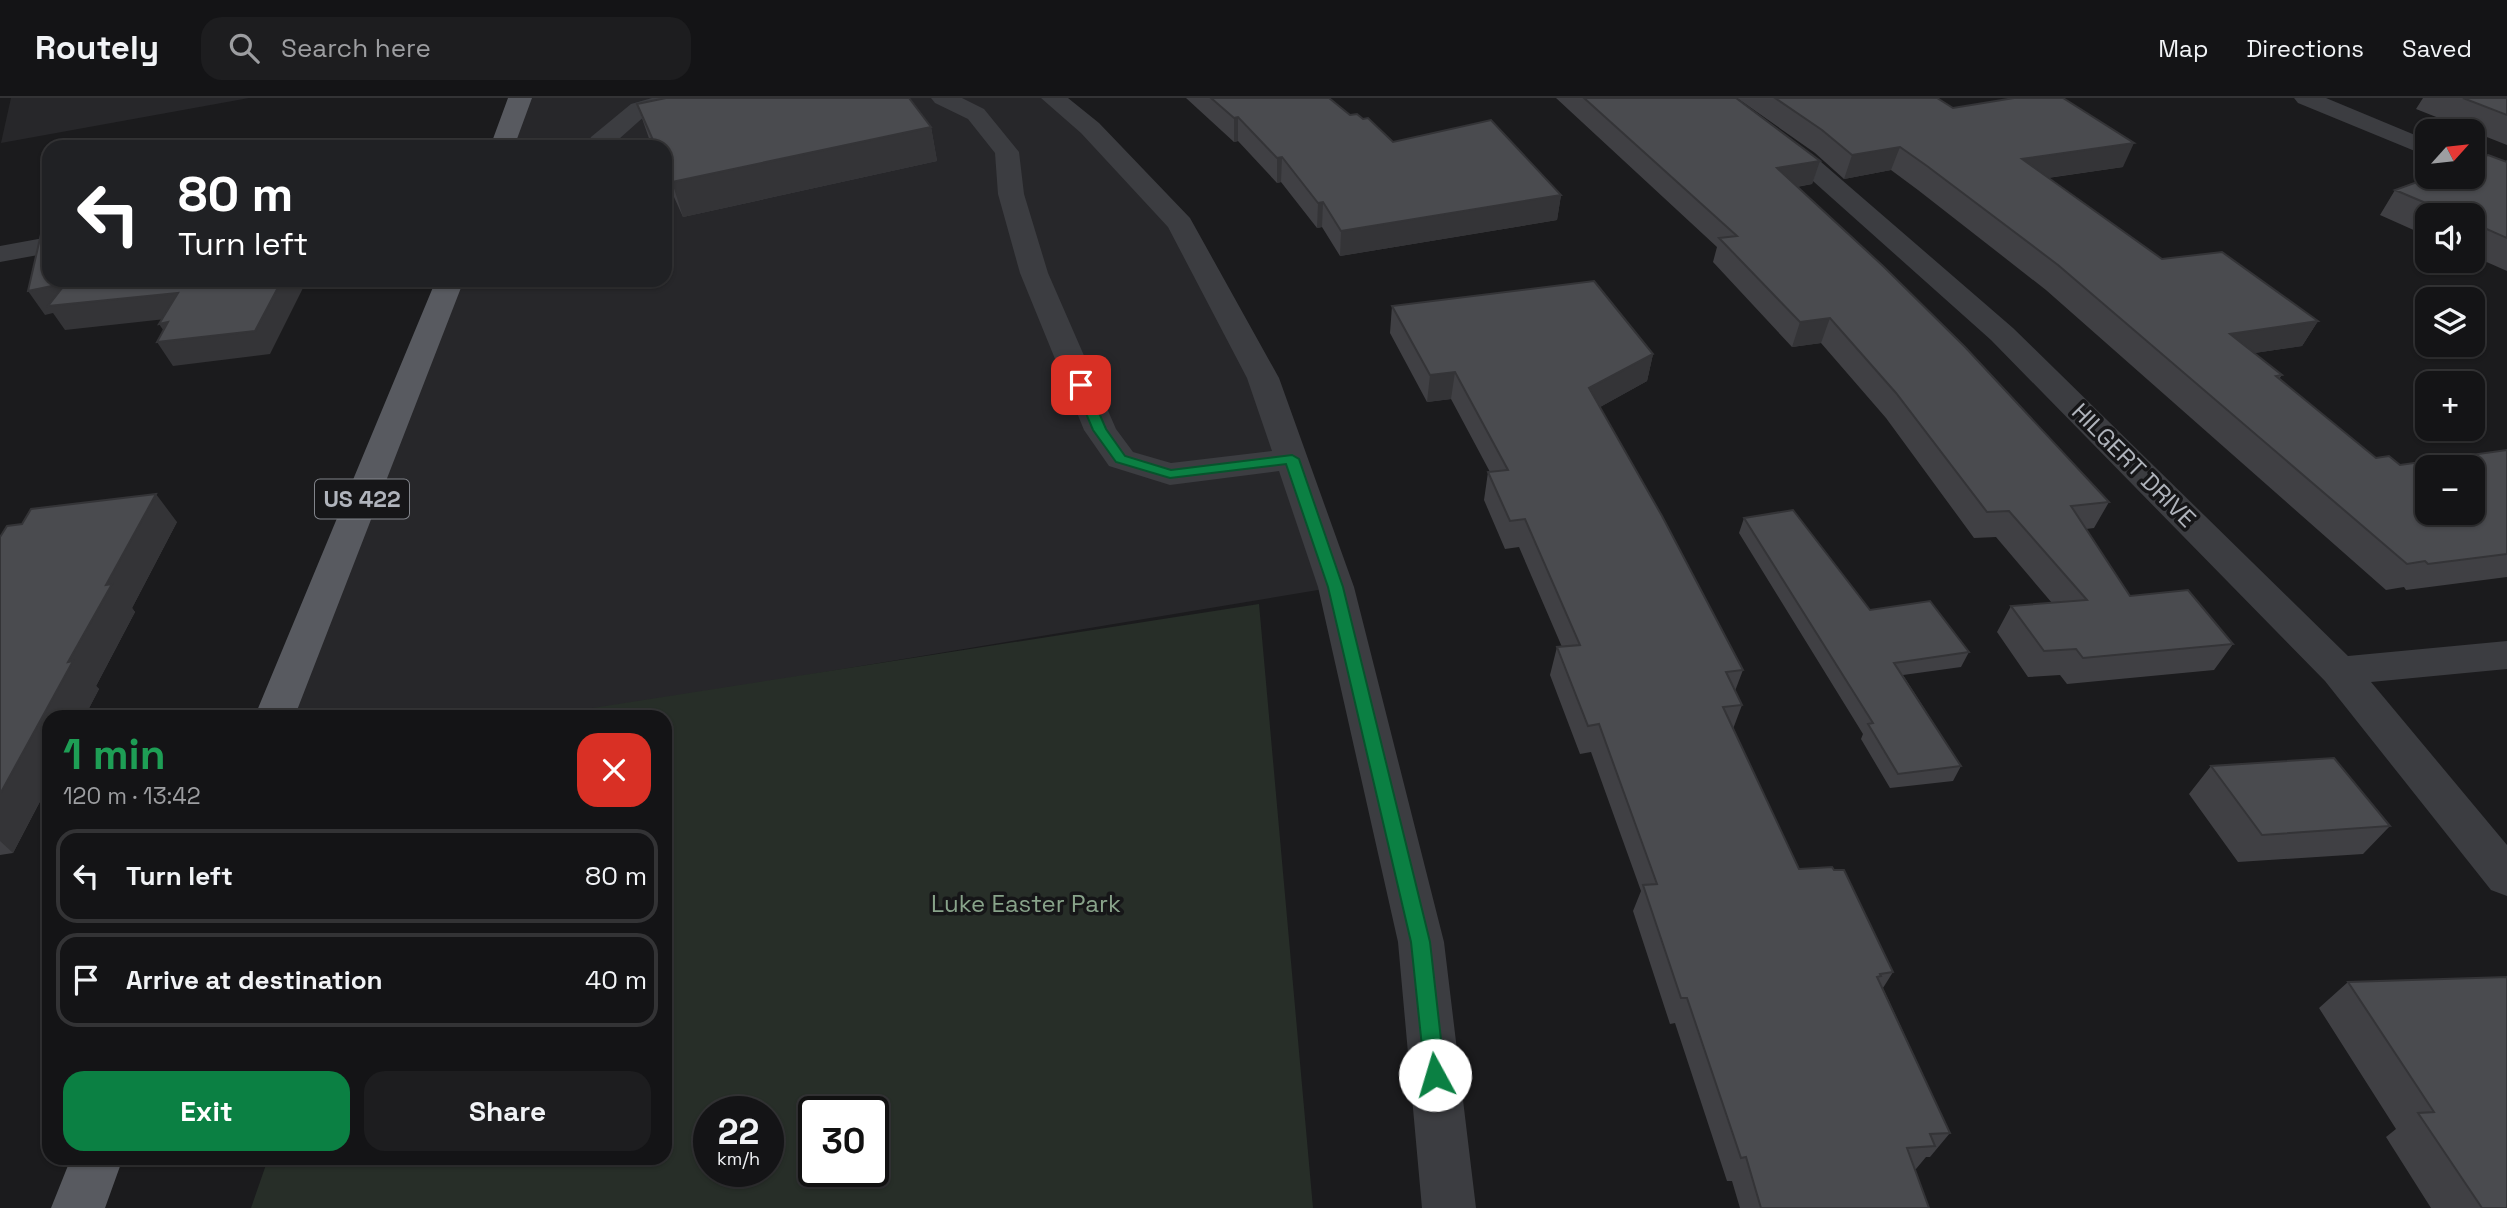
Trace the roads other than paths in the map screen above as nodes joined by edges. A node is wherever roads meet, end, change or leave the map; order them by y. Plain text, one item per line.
1 (520, 98) edge
2 (680, 98) edge
3 (943, 98) edge
4 (1053, 98) edge
5 (1717, 98) edge
6 (2306, 98) edge
7 (505, 140) edge
8 (602, 140) edge
9 (2415, 144) edge
10 (42, 246) edge
11 (0, 254) edge
12 (447, 287) edge
13 (1292, 459) junction
14 (2507, 655) edge
15 (2339, 671) junction
16 (277, 710) edge
17 (2507, 877) edge
18 (94, 1165) edge
19 (78, 1208) edge
20 (1449, 1208) edge

1 - 7 main road
2 - 8 street
3 - 13 street
4 - 13 street
5 - 15 street, HILGERT DRIVE
6 - 9 street
10 - 11 street
12 - 16 main road, US 422
13 - 20 street
14 - 15 street
15 - 17 street, HILGERT DRIVE
18 - 19 main road

